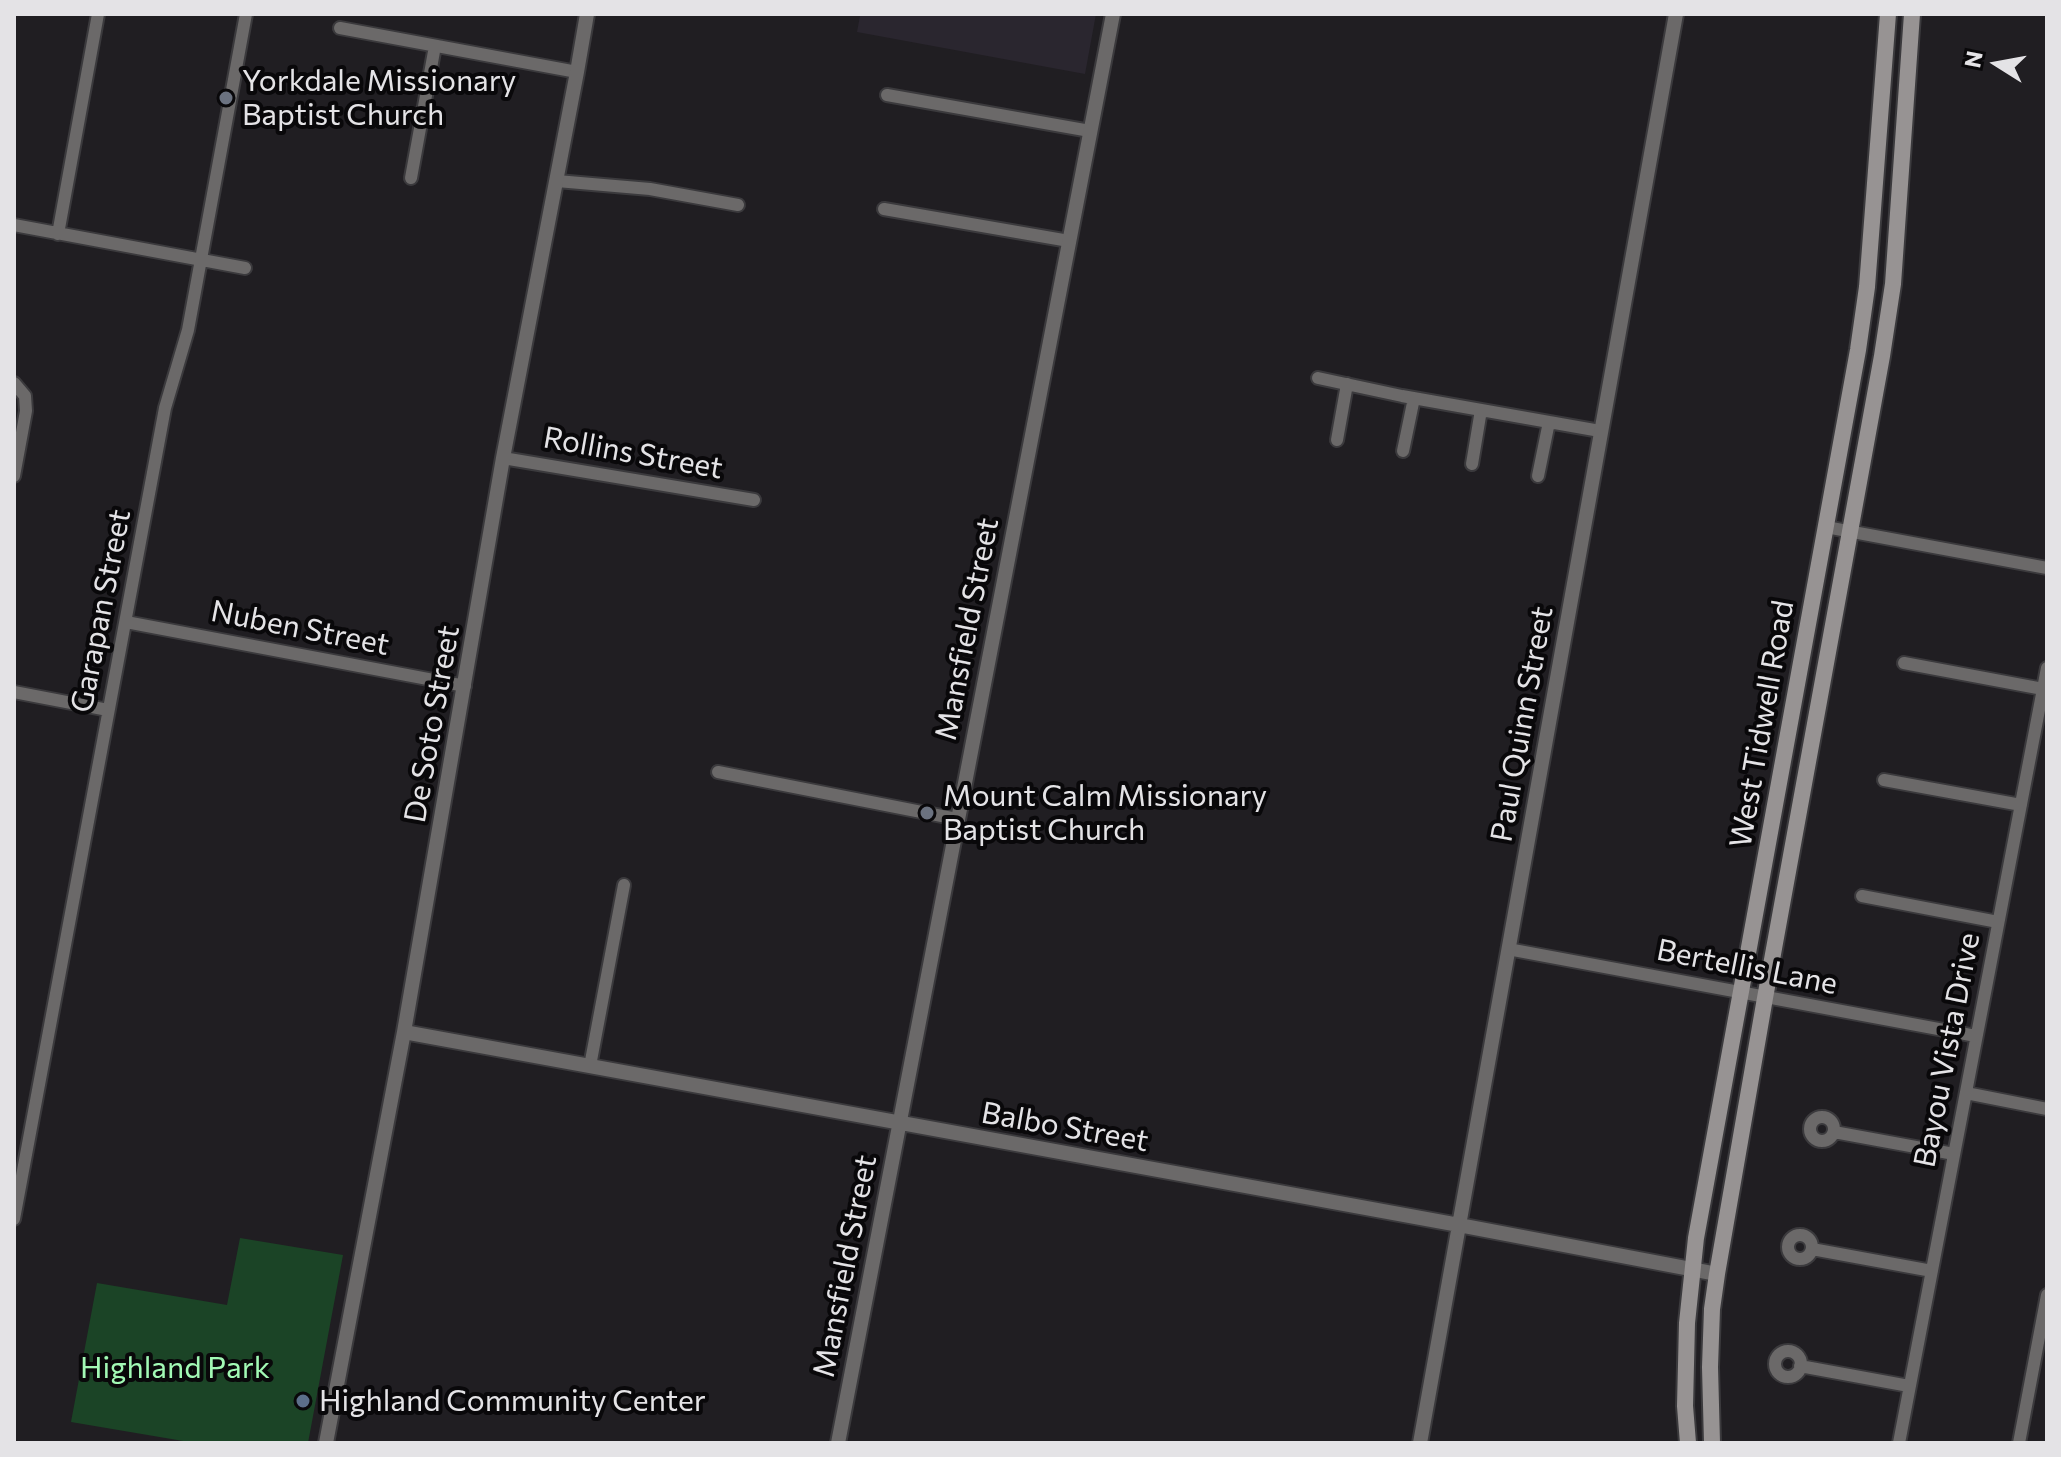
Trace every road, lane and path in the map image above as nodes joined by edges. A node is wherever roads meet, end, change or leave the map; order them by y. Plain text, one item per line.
1 (98, 14) edge
2 (246, 14) edge
3 (587, 14) edge
4 (1113, 14) edge
5 (1676, 14) edge
6 (1888, 14) edge
7 (1912, 14) edge
8 (340, 28) dead end
9 (435, 46) junction
10 (577, 72) junction
11 (887, 95) dead end
12 (1090, 131) junction
13 (1876, 172) junction
14 (1901, 174) junction
15 (411, 178) dead end
16 (557, 181) junction
17 (738, 205) dead end
18 (884, 209) dead end
19 (14, 225) edge
20 (58, 234) junction
21 (1069, 241) junction
22 (203, 260) junction
23 (245, 268) dead end
24 (1858, 350) junction
25 (1882, 356) junction
26 (1318, 378) dead end
27 (14, 383) edge
28 (1347, 384) junction
29 (1414, 398) junction
30 (1481, 410) junction
31 (1549, 422) junction
32 (1600, 431) junction
33 (1337, 440) dead end
34 (1403, 451) dead end
35 (503, 458) junction
36 (1472, 464) dead end
37 (14, 476) edge
38 (1538, 476) dead end
39 (754, 500) dead end
40 (1826, 527) junction
41 (1849, 531) junction
42 (2047, 568) edge
43 (126, 622) junction
44 (1904, 663) dead end
45 (2047, 668) edge
46 (465, 686) junction
47 (2043, 689) junction
48 (14, 692) edge
49 (108, 710) junction
50 (1784, 759) junction
51 (1808, 763) junction
52 (718, 772) dead end
53 (1884, 780) dead end
54 (2021, 805) junction
55 (957, 819) junction
56 (624, 885) dead end
57 (1862, 896) dead end
58 (1998, 922) junction
59 (1508, 949) junction
60 (1741, 993) junction
61 (1765, 998) junction
62 (404, 1032) junction
63 (1976, 1036) junction
64 (590, 1066) junction
65 (1966, 1093) junction
66 (2047, 1109) edge
67 (898, 1123) junction
68 (1834, 1132) dead end
69 (1954, 1154) junction
70 (16, 1199) edge
71 (14, 1219) edge
72 (1459, 1225) junction
73 (1812, 1249) dead end
74 (1692, 1270) junction
75 (1932, 1271) junction
76 (1717, 1274) junction
77 (2047, 1295) edge
78 (1800, 1366) dead end
79 (1909, 1386) junction
80 (326, 1443) edge
81 (838, 1443) edge
82 (1420, 1443) edge
83 (1688, 1443) edge
84 (1712, 1443) edge
85 (1899, 1443) edge
86 (2019, 1443) edge

1 - 20 street
2 - 22 street, Garapan Street
3 - 10 street, De Soto Street
4 - 12 street, Mansfield Street
5 - 32 street, Paul Quinn Street
6 - 13 main road, West Tidwell Road
7 - 14 main road, West Tidwell Road
8 - 9 street
9 - 10 street
9 - 15 street
10 - 16 street, De Soto Street
11 - 12 street
12 - 21 street, Mansfield Street
13 - 14 main road
13 - 24 main road, West Tidwell Road
14 - 25 main road, West Tidwell Road
16 - 17 street
16 - 35 street, De Soto Street
18 - 21 street
19 - 20 street
20 - 22 street
21 - 55 street, Mansfield Street
22 - 23 street
22 - 43 street, Garapan Street
24 - 25 main road
24 - 40 main road, West Tidwell Road
25 - 41 main road, West Tidwell Road
26 - 28 street
27 - 37 street
28 - 29 street
28 - 33 street
29 - 30 street
29 - 34 street
30 - 31 street
30 - 36 street
31 - 32 street
31 - 38 street
32 - 59 street, Paul Quinn Street
35 - 39 street, Rollins Street
35 - 46 street, De Soto Street
40 - 41 street
40 - 50 main road, West Tidwell Road
41 - 42 street
41 - 51 main road, West Tidwell Road
43 - 46 street, Nuben Street
43 - 49 street, Garapan Street
44 - 47 street
45 - 47 street, Bayou Vista Drive
46 - 62 street, De Soto Street
47 - 54 street, Bayou Vista Drive
48 - 49 street
49 - 70 street, Garapan Street
50 - 51 main road
50 - 60 main road, West Tidwell Road
51 - 61 main road, West Tidwell Road
52 - 55 street
53 - 54 street
54 - 58 street, Bayou Vista Drive
55 - 67 street, Mansfield Street
56 - 64 street
57 - 58 street
58 - 63 street, Bayou Vista Drive
59 - 60 street, Bertellis Lane
59 - 72 street, Paul Quinn Street
60 - 61 street, Bertellis Lane
60 - 74 main road, West Tidwell Road
61 - 63 street, Bertellis Lane
61 - 76 main road, West Tidwell Road
62 - 64 street, Balbo Street
62 - 80 street, De Soto Street
63 - 65 street, Bayou Vista Drive
64 - 67 street, Balbo Street
65 - 66 street
65 - 69 street, Bayou Vista Drive
67 - 72 street, Balbo Street
67 - 81 street, Mansfield Street
68 - 69 street
69 - 75 street, Bayou Vista Drive
70 - 71 street, Garapan Street
72 - 74 street, Balbo Street
72 - 82 street, Paul Quinn Street
73 - 75 street
74 - 76 street, Balbo Street
74 - 83 main road, West Tidwell Road
75 - 79 street, Bayou Vista Drive
76 - 84 main road, West Tidwell Road
77 - 86 street
78 - 79 street
79 - 85 street, Bayou Vista Drive

